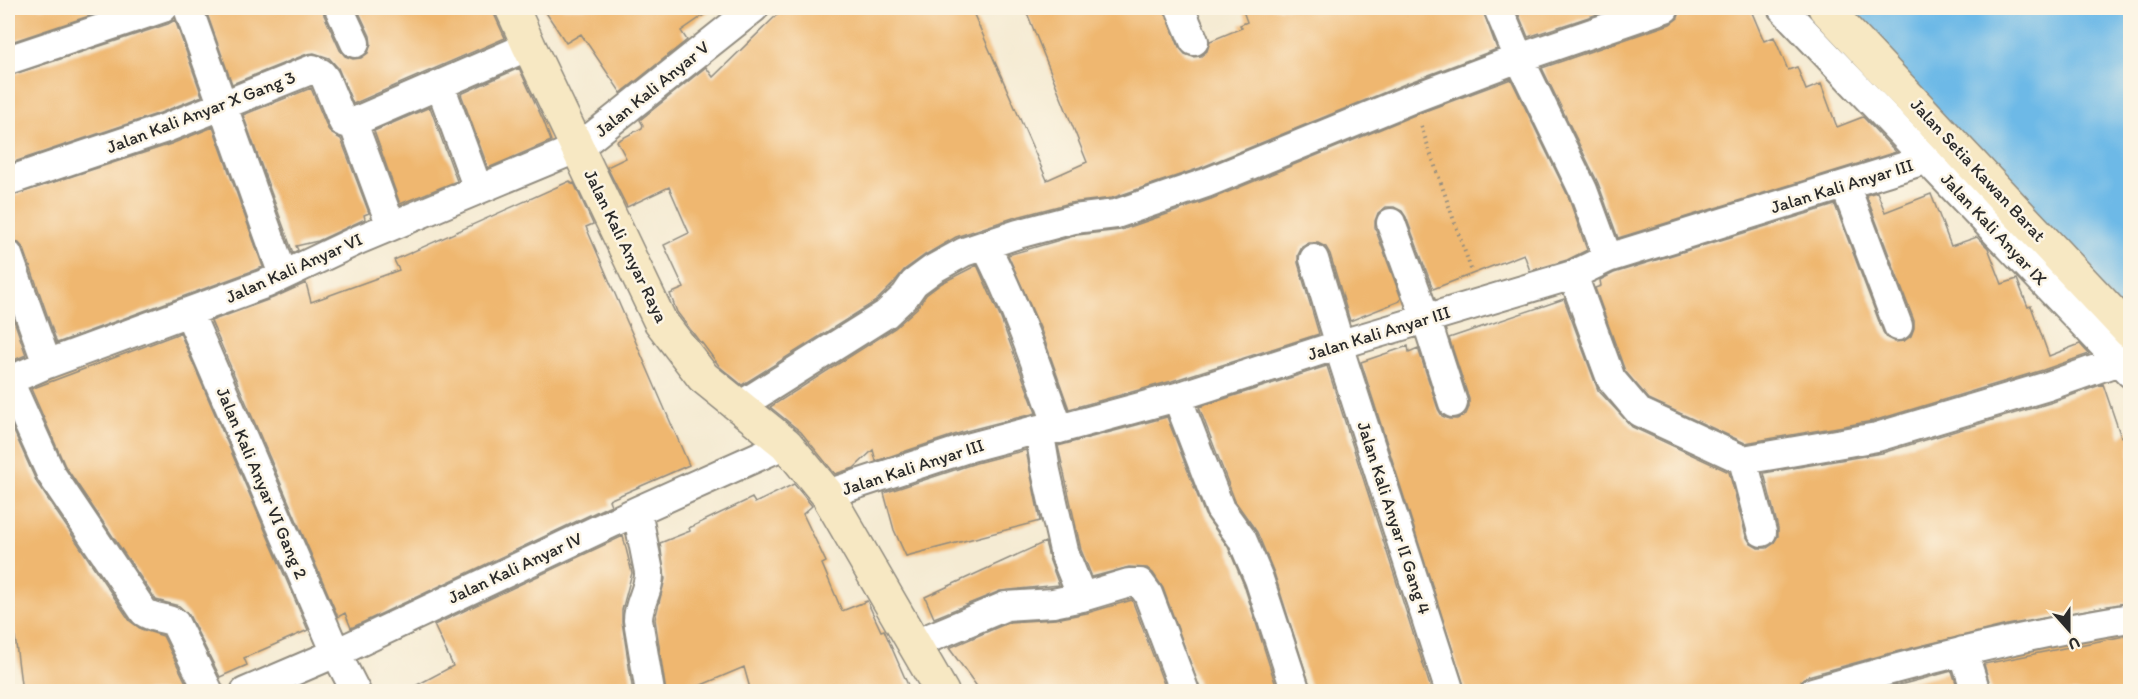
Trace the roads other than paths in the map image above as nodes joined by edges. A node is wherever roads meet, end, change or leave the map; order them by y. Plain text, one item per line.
1 (163, 8) edge
2 (188, 8) edge
3 (339, 8) edge
4 (512, 8) edge
5 (754, 8) edge
6 (1180, 8) edge
7 (1498, 8) edge
8 (1665, 8) edge
9 (1782, 8) edge
10 (1825, 8) edge
11 (1194, 41) dead end
12 (355, 43) dead end
13 (529, 46) junction
14 (1519, 58) junction
15 (8, 60) edge
16 (440, 85) junction
17 (222, 105) junction
18 (353, 123) junction
19 (578, 148) junction
20 (1928, 159) junction
21 (8, 182) edge
22 (1845, 185) junction
23 (478, 189) junction
24 (1391, 223) dead end
25 (391, 226) junction
26 (985, 245) junction
27 (8, 255) edge
28 (1608, 258) junction
29 (1314, 259) dead end
30 (283, 275) junction
31 (1573, 275) junction
32 (189, 313) junction
33 (1426, 319) junction
34 (1898, 326) dead end
35 (1339, 345) junction
36 (2127, 355) edge
37 (47, 364) junction
38 (8, 381) edge
39 (1177, 397) junction
40 (1453, 403) dead end
41 (738, 407) junction
42 (1049, 429) junction
43 (786, 444) junction
44 (1743, 460) junction
45 (827, 494) junction
46 (637, 511) junction
47 (1762, 532) dead end
48 (1082, 597) junction
49 (2130, 618) edge
50 (915, 644) junction
51 (1963, 651) junction
52 (336, 653) junction
53 (1880, 682) edge
54 (209, 692) edge
55 (245, 692) edge
56 (356, 692) edge
57 (650, 692) edge
58 (942, 692) edge
59 (1185, 692) edge
60 (1296, 692) edge
61 (1450, 692) edge
62 (1813, 692) edge
63 (1976, 692) edge

1 - 15 street
2 - 17 street
3 - 12 street
4 - 13 street, Jalan Kali Anyar Raya
5 - 19 street, Jalan Kali Anyar V
6 - 11 street
7 - 14 street
8 - 14 street
9 - 20 street, Jalan Kali Anyar IX
10 - 36 street, Jalan Setia Kawan Barat
13 - 16 street
13 - 19 street, Jalan Kali Anyar Raya
14 - 26 street
14 - 28 street
16 - 18 street
16 - 23 street
17 - 18 street, Jalan Kali Anyar X Gang 3
17 - 21 street, Jalan Kali Anyar X Gang 3
17 - 30 street
18 - 25 street
19 - 23 street, Jalan Kali Anyar VI
19 - 41 street, Jalan Kali Anyar Raya
20 - 22 street, Jalan Kali Anyar III
20 - 36 street, Jalan Kali Anyar IX
22 - 28 street, Jalan Kali Anyar III
22 - 34 street
23 - 25 street, Jalan Kali Anyar VI
24 - 33 street
25 - 30 street, Jalan Kali Anyar VI
26 - 41 street
26 - 42 street
27 - 37 street
28 - 31 street, Jalan Kali Anyar III
29 - 35 street, Jalan Kali Anyar II Gang 4
30 - 32 street, Jalan Kali Anyar VI
31 - 33 street, Jalan Kali Anyar III
31 - 44 street
32 - 37 street, Jalan Kali Anyar VI
32 - 52 street, Jalan Kali Anyar VI Gang 2
33 - 35 street, Jalan Kali Anyar III
33 - 40 street
35 - 39 street, Jalan Kali Anyar III
35 - 61 street, Jalan Kali Anyar II Gang 4
36 - 44 street
37 - 38 street, Jalan Kali Anyar VI
38 - 54 street
39 - 42 street, Jalan Kali Anyar III
39 - 60 street
41 - 43 street, Jalan Kali Anyar Raya
42 - 45 street, Jalan Kali Anyar III
42 - 48 street
43 - 45 street, Jalan Kali Anyar Raya
43 - 46 street, Jalan Kali Anyar IV
44 - 47 street
45 - 50 street, Jalan Kali Anyar Raya
46 - 52 street, Jalan Kali Anyar IV
46 - 57 street
48 - 50 street
48 - 59 street
49 - 51 street
50 - 58 street, Jalan Kali Anyar Raya
51 - 53 street
51 - 63 street
52 - 55 street, Jalan Kali Anyar IV
52 - 56 street, Jalan Kali Anyar VI Gang 2
53 - 62 street

